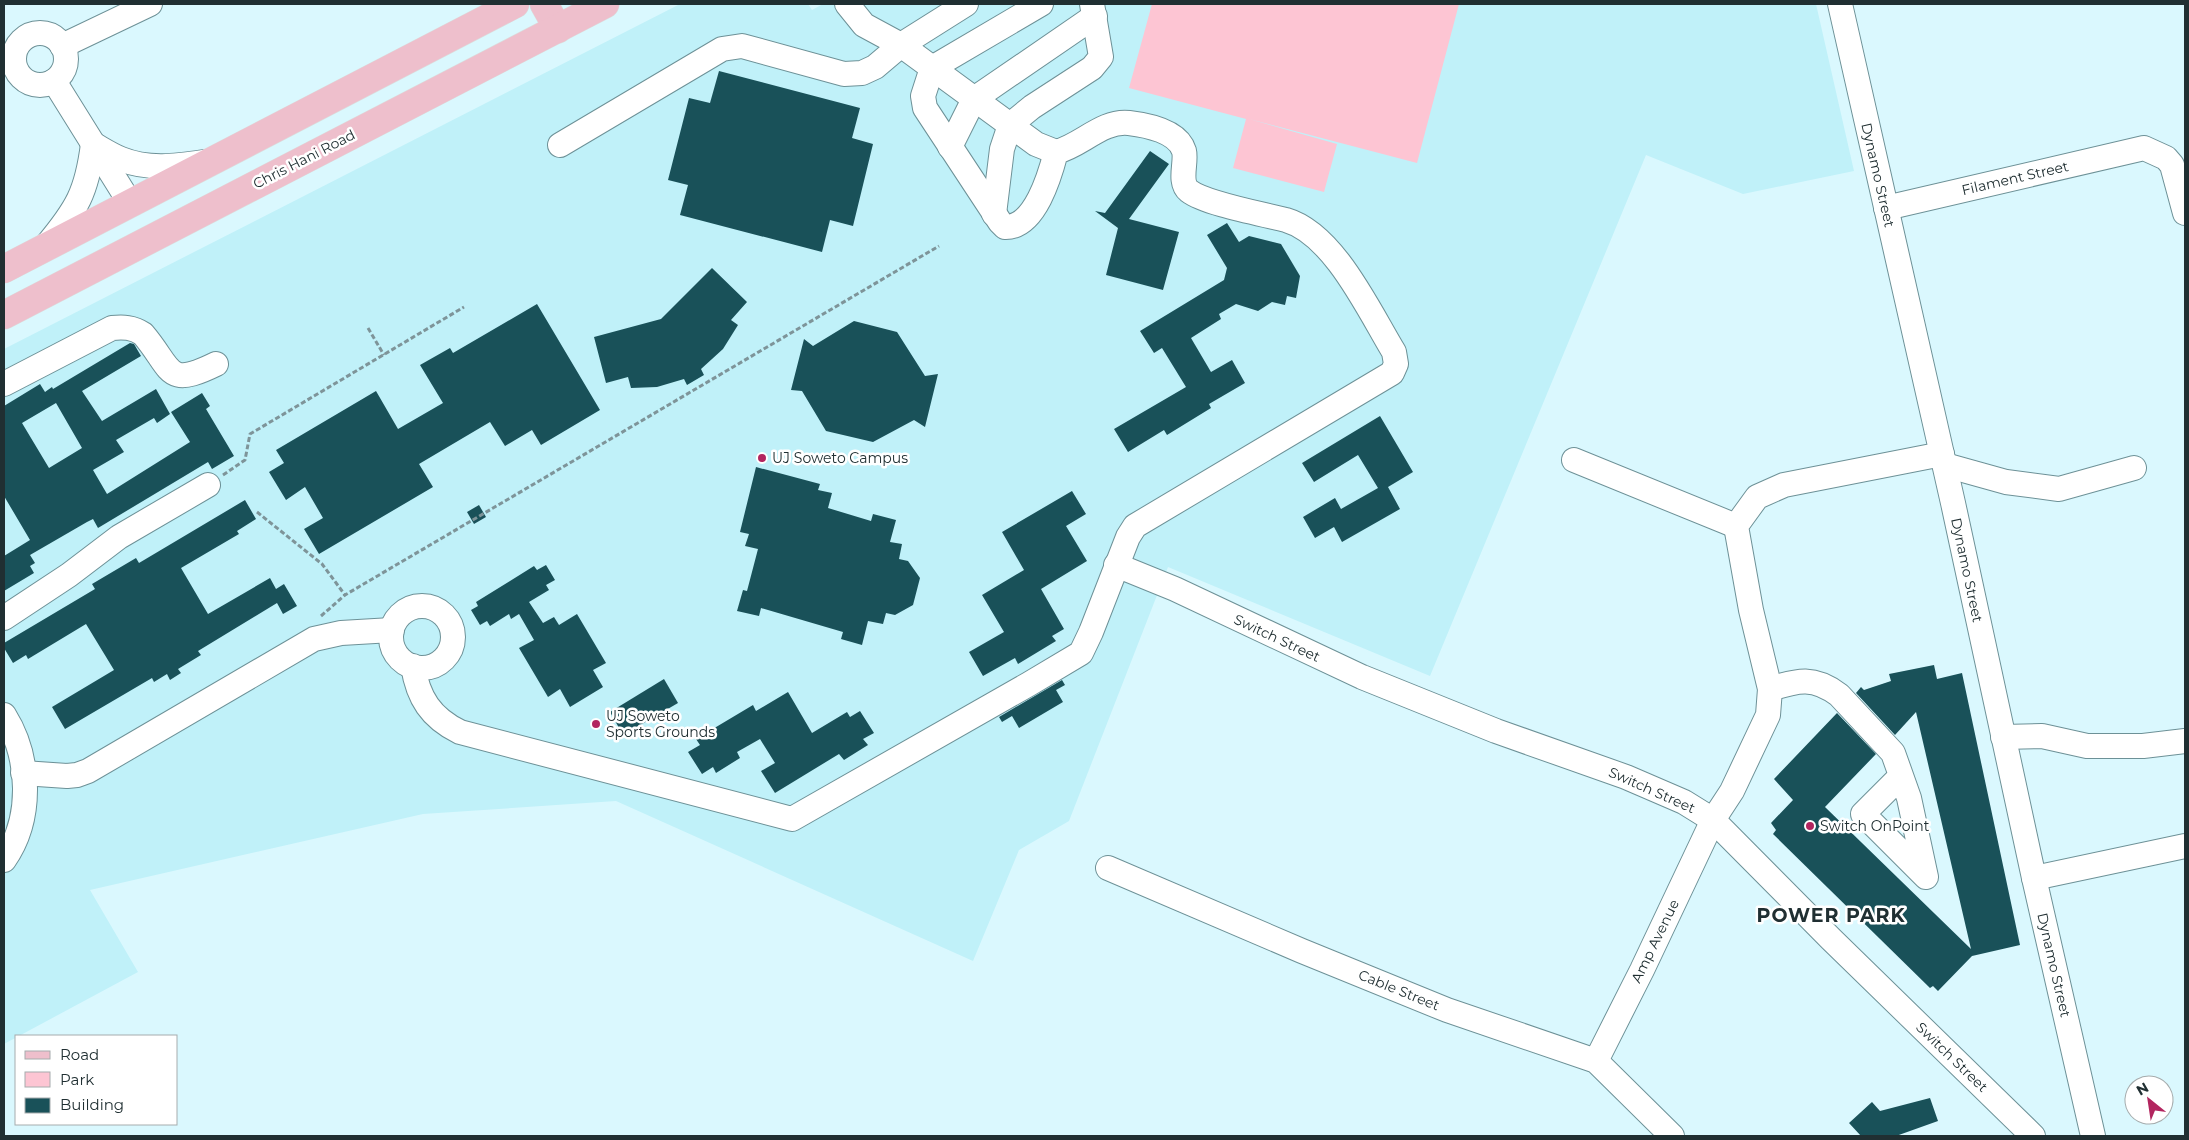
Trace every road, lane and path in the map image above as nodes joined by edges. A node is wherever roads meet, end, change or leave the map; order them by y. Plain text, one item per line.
1 (150, 4) edge
2 (515, 4) edge
3 (544, 4) edge
4 (605, 4) edge
5 (829, 4) edge
6 (847, 4) edge
7 (966, 4) edge
8 (1042, 4) edge
9 (1840, 4) edge
10 (1094, 10) edge
11 (864, 25) junction
12 (558, 29) junction
13 (901, 44) junction
14 (62, 46) junction
15 (932, 68) junction
16 (11, 77) edge
17 (54, 81) junction
18 (974, 99) junction
19 (1010, 125) junction
20 (93, 144) junction
21 (560, 145) dead end
22 (950, 147) junction
23 (1056, 152) junction
24 (213, 160) junction
25 (130, 203) junction
26 (1886, 208) junction
27 (2185, 213) edge
28 (994, 214) junction
29 (939, 246) dead end
30 (43, 248) junction
31 (4, 269) edge
32 (464, 307) dead end
33 (4, 315) edge
34 (368, 328) dead end
35 (384, 355) junction
36 (216, 364) dead end
37 (4, 384) edge
38 (1574, 460) dead end
39 (1944, 460) junction
40 (2134, 468) dead end
41 (208, 485) joint
42 (258, 512) dead end
43 (1736, 526) junction
44 (1116, 565) junction
45 (345, 595) junction
46 (4, 618) edge
47 (315, 622) dead end
48 (392, 630) junction
49 (412, 666) junction
50 (1770, 689) junction
51 (4, 715) edge
52 (2003, 738) junction
53 (2185, 741) edge
54 (23, 773) junction
55 (1901, 776) dead end
56 (1713, 820) junction
57 (2185, 846) edge
58 (4, 860) edge
59 (1108, 868) dead end
60 (2034, 878) junction
61 (1596, 1061) junction
62 (1672, 1136) edge
63 (2033, 1136) edge
64 (2093, 1136) edge

1 - 14 street
2 - 24 main road
3 - 12 main road
4 - 12 main road, Chris Hani Road
5 - 11 street
6 - 11 street
7 - 13 street
8 - 15 street
9 - 26 street, Dynamo Street
10 - 18 street
10 - 19 street
11 - 13 street
12 - 33 main road, Chris Hani Road
13 - 15 street
13 - 21 street
14 - 16 street
14 - 17 street
15 - 18 street
15 - 22 street
16 - 17 street
17 - 20 street
18 - 19 street
18 - 22 street
19 - 23 street
19 - 28 street
20 - 24 street
20 - 25 street
20 - 30 street
22 - 28 street
23 - 28 street
23 - 44 street
24 - 25 main road
25 - 30 main road
26 - 27 street, Filament Street
26 - 39 street, Dynamo Street
29 - 45 path
30 - 31 main road
32 - 35 path
34 - 35 path
35 - 41 path
36 - 37 street
38 - 43 street
39 - 40 street
39 - 43 street
39 - 52 street, Dynamo Street
41 - 46 street
42 - 45 path
43 - 50 street, Amp Avenue
44 - 49 street
44 - 56 street, Switch Street
45 - 47 path
48 - 49 street
48 - 49 street
48 - 54 street
50 - 55 street
50 - 56 street, Amp Avenue
51 - 54 street
52 - 53 street
52 - 60 street, Dynamo Street
54 - 58 street
56 - 61 street, Amp Avenue
56 - 63 street, Switch Street
57 - 60 street
59 - 61 street, Cable Street
60 - 64 street, Dynamo Street
61 - 62 street, Cable Street

